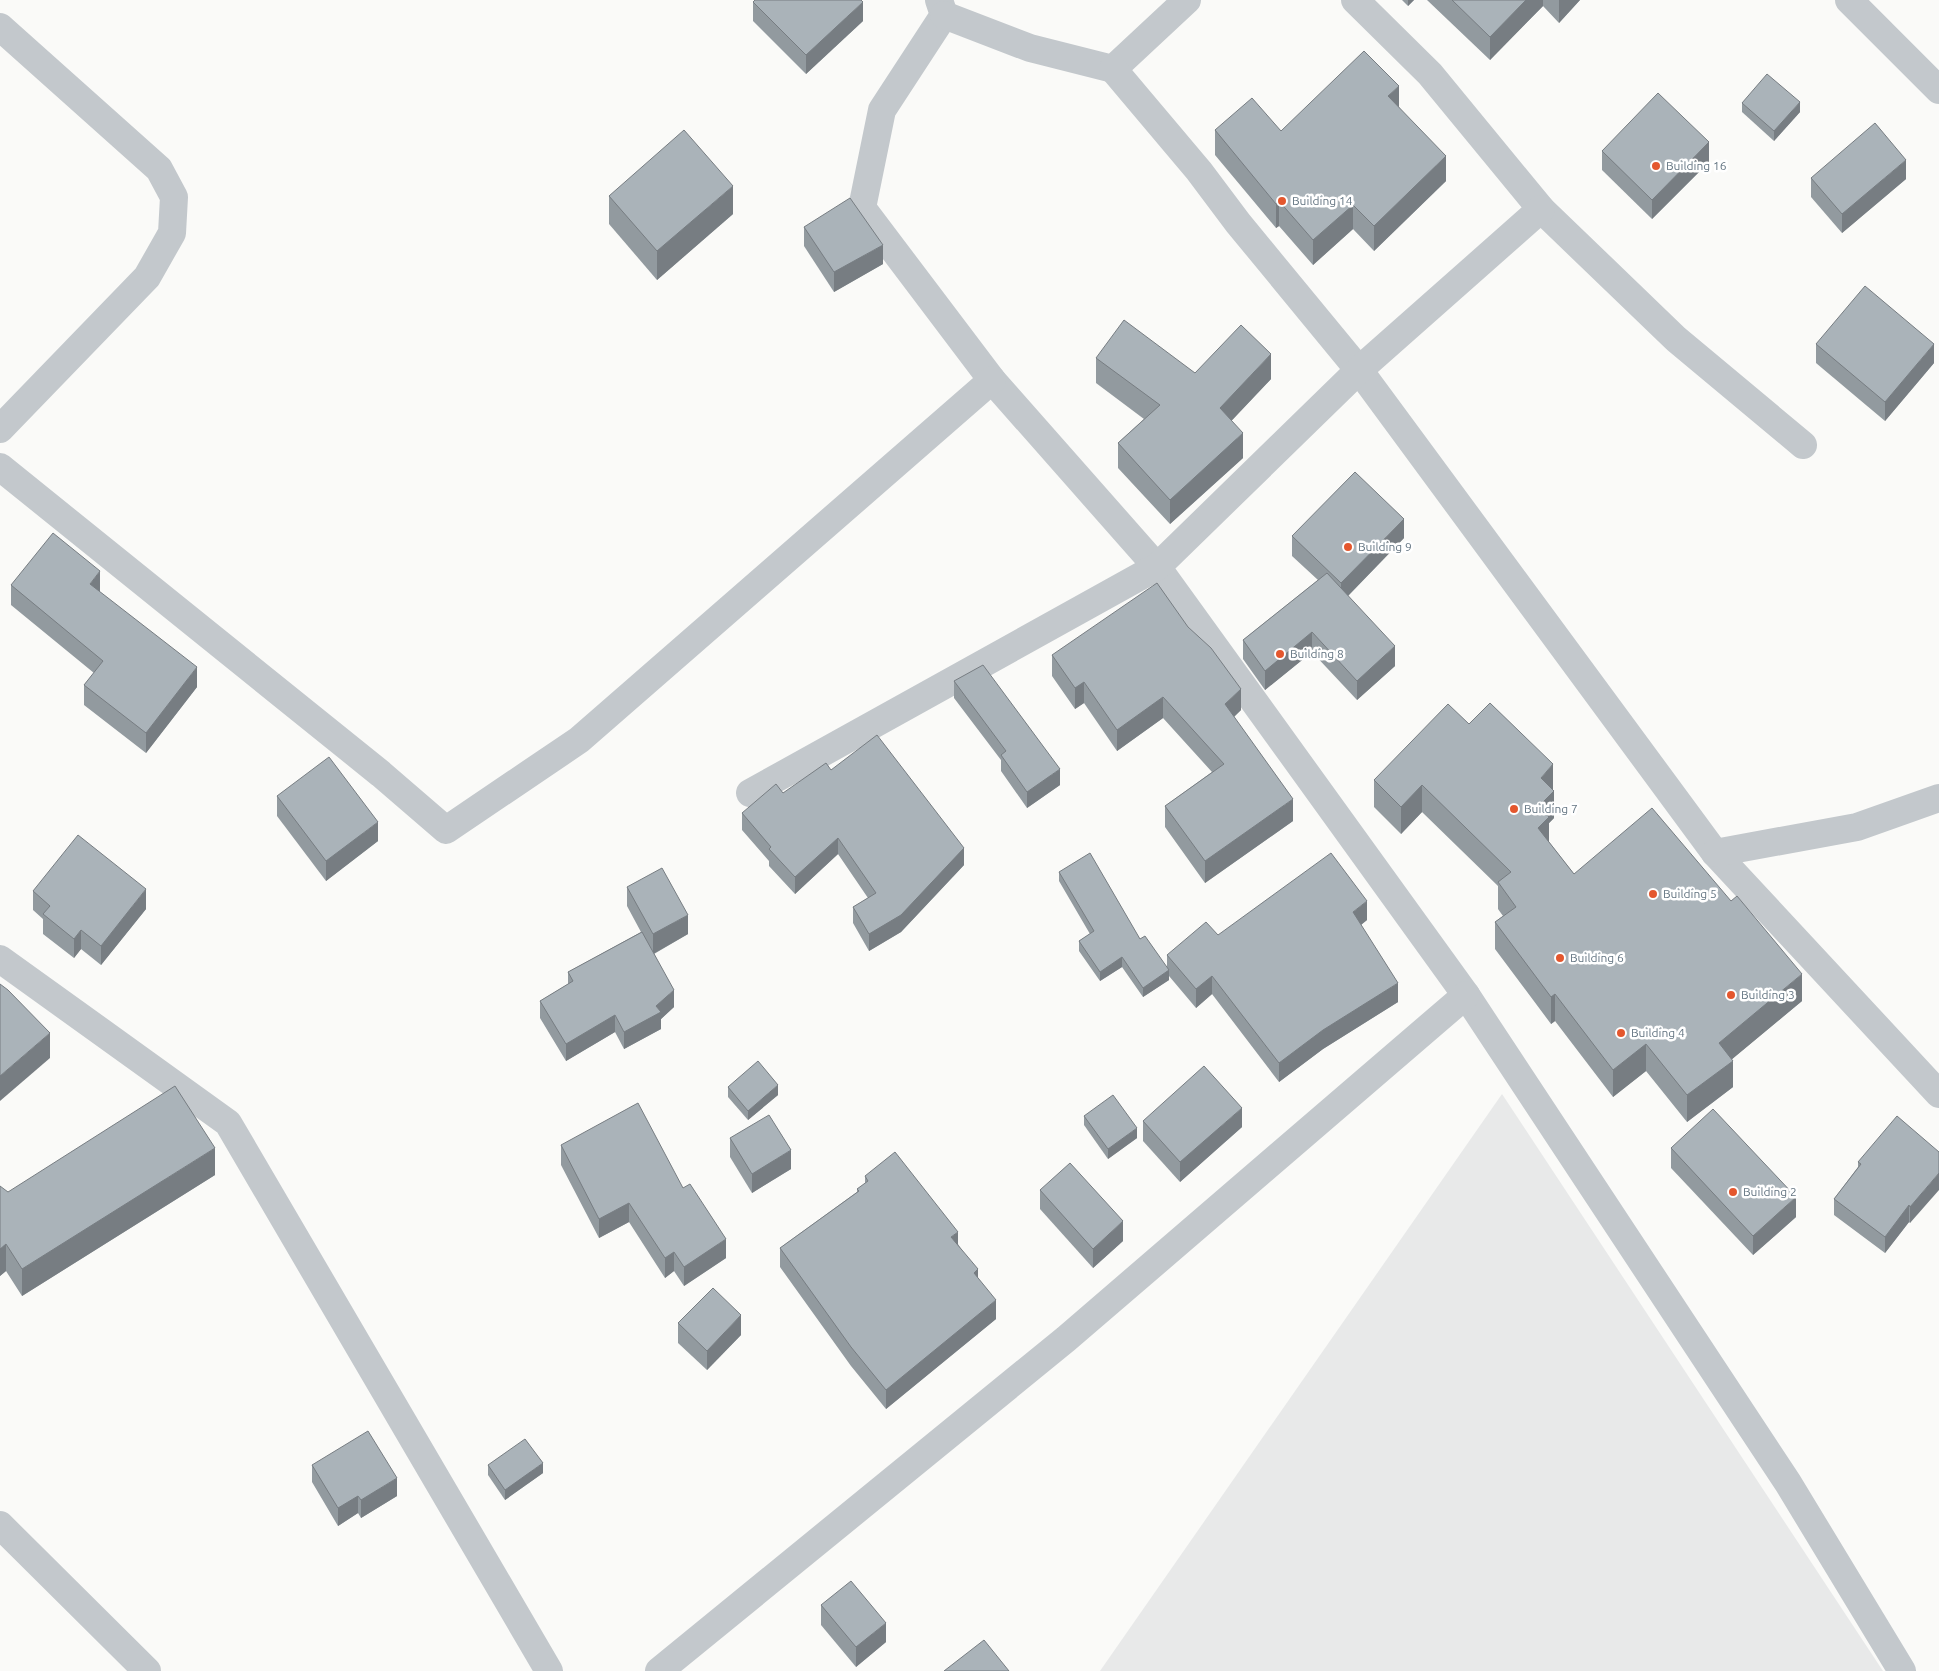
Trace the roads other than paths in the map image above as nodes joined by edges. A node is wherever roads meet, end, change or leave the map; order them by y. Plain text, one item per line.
1 (1187, 0) edge
2 (1355, 0) edge
3 (1849, 0) edge
4 (942, 8) edge
5 (0, 27) edge
6 (1113, 69) junction
7 (1939, 90) edge
8 (1541, 209) junction
9 (1359, 370) junction
10 (992, 380) junction
11 (0, 429) edge
12 (1803, 445) dead end
13 (0, 467) edge
14 (1157, 567) junction
15 (750, 793) dead end
16 (1939, 798) edge
17 (1716, 854) junction
18 (0, 959) edge
19 (1466, 995) junction
20 (1939, 1094) edge
21 (0, 1525) edge
22 (147, 1671) edge
23 (549, 1671) edge
24 (659, 1671) edge
25 (1902, 1671) edge

1 - 6 street
2 - 8 street
3 - 7 street
4 - 6 street
4 - 10 street
5 - 11 street
6 - 9 street
8 - 9 street
8 - 12 street
9 - 14 street
9 - 17 street
10 - 13 street
10 - 14 street
14 - 15 street
14 - 19 street
16 - 17 street
17 - 20 street
18 - 23 street
19 - 24 street
19 - 25 street
21 - 22 street

